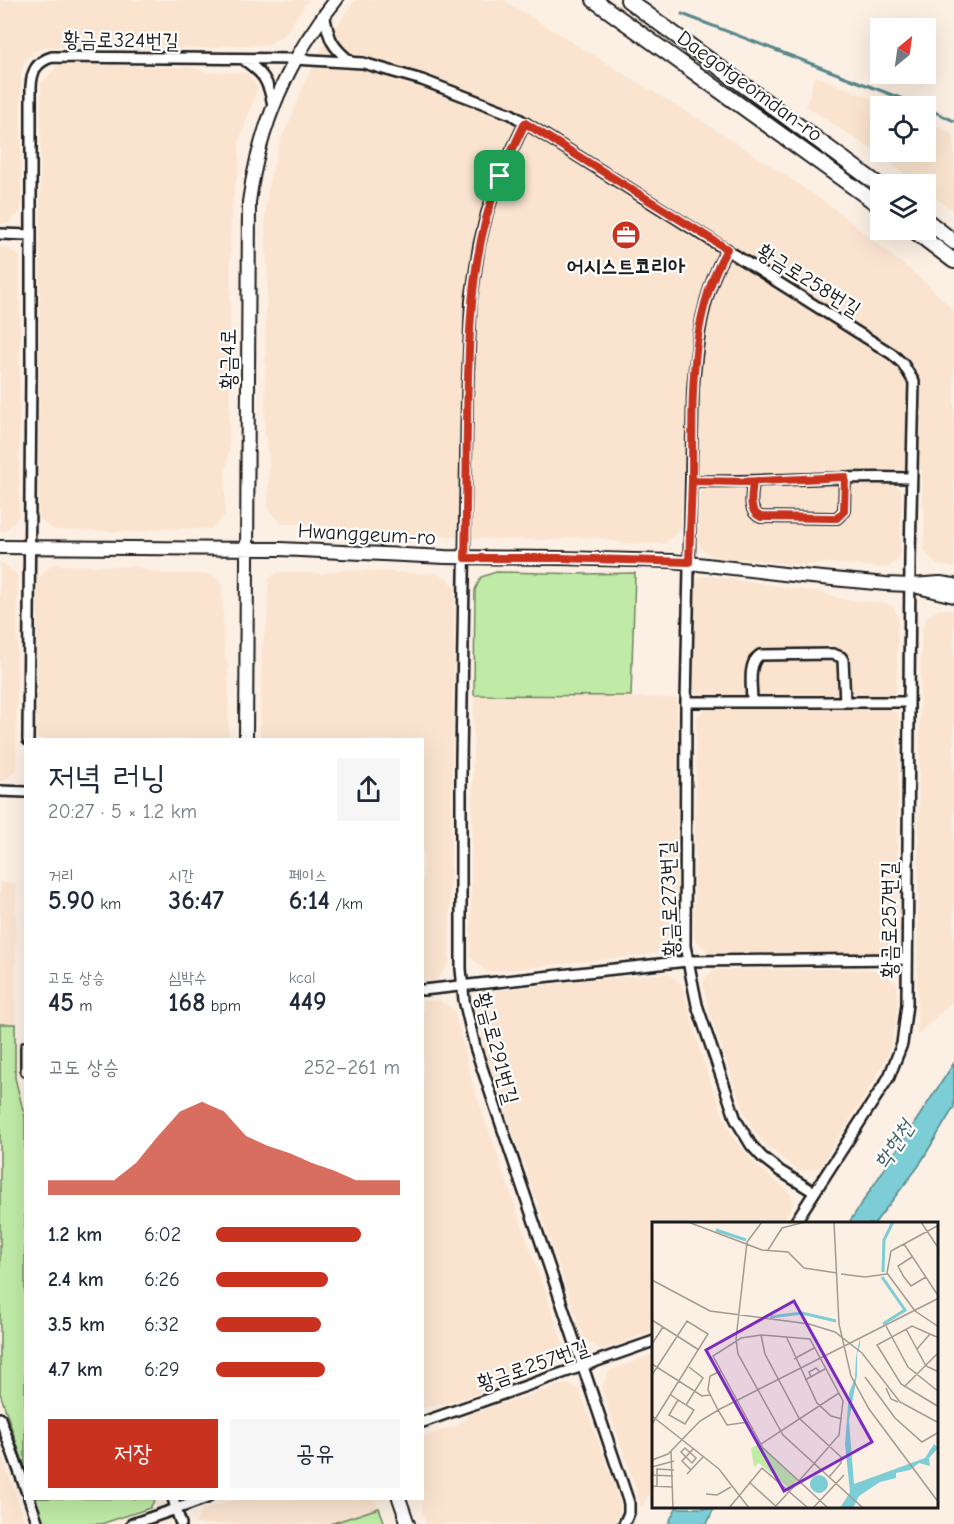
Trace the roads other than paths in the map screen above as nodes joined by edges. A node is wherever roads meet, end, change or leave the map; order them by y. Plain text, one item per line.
1 (336, 0) edge
2 (594, 0) edge
3 (628, 0) edge
4 (324, 14) junction
5 (243, 59) junction
6 (294, 59) junction
7 (351, 62) junction
8 (273, 105) junction
9 (525, 123) junction
10 (870, 179) edge
11 (870, 199) edge
12 (936, 228) edge
13 (0, 234) edge
14 (30, 235) junction
15 (926, 240) edge
16 (954, 242) edge
17 (727, 249) junction
18 (954, 261) edge
19 (845, 477) junction
20 (911, 478) junction
21 (692, 481) junction
22 (753, 482) junction
23 (0, 547) edge
24 (30, 547) junction
25 (247, 548) junction
26 (465, 558) junction
27 (689, 562) junction
28 (911, 585) junction
29 (954, 585) edge
30 (954, 596) edge
31 (752, 701) junction
32 (686, 702) junction
33 (845, 702) junction
34 (909, 702) junction
35 (28, 738) edge
36 (246, 738) edge
37 (0, 791) edge
38 (24, 792) edge
39 (907, 959) junction
40 (687, 961) junction
41 (462, 986) junction
42 (424, 990) edge
43 (814, 1192) junction
44 (795, 1222) edge
45 (652, 1342) edge
46 (583, 1366) junction
47 (0, 1418) edge
48 (424, 1422) edge
49 (24, 1484) edge
50 (30, 1500) edge
51 (174, 1500) edge
52 (201, 1500) edge
53 (400, 1500) edge
54 (176, 1509) junction
55 (38, 1524) edge
56 (132, 1524) edge
57 (181, 1524) edge
58 (408, 1524) edge
59 (624, 1524) edge

1 - 4 street, 황금4로
2 - 11 main road, Daegotgeomdan-ro
3 - 10 main road, Daegotgeomdan-ro
4 - 6 street, 황금4로
4 - 7 street
5 - 6 street, 황금로324번길
5 - 8 street
5 - 14 street, 황금로324번길
6 - 7 street, 황금로258번길
6 - 8 street, 황금4로
7 - 9 street, 황금로258번길
8 - 25 street, 황금4로
9 - 17 street, 황금로258번길
9 - 26 street, 황금로291번길
12 - 16 main road
13 - 14 street
14 - 24 street, 황금로324번길
15 - 18 main road
17 - 20 street, 황금로258번길
17 - 21 street, 황금로273번길
19 - 20 street
19 - 22 street
19 - 22 street
20 - 28 street, 황금로258번길
21 - 22 street
21 - 27 street, 황금로273번길
23 - 24 street, Hwanggeum-ro
24 - 25 street, Hwanggeum-ro
24 - 35 street, 황금로324번길
25 - 26 street, Hwanggeum-ro
25 - 36 street, 황금4로
26 - 27 street, Hwanggeum-ro
26 - 41 street, 황금로291번길
27 - 28 street, Hwanggeum-ro
27 - 32 street, 황금로273번길
28 - 29 street, Hwanggeum-ro
28 - 30 street, Hwanggeum-ro
28 - 34 street, 황금로257번길
31 - 32 street
31 - 33 street
31 - 33 street
32 - 40 street, 황금로273번길
33 - 34 street
34 - 39 street, 황금로257번길
37 - 38 street
39 - 40 street
39 - 43 street, 황금로257번길
40 - 41 street
40 - 43 street, 황금로273번길
41 - 42 street
41 - 46 street, 황금로291번길
43 - 44 street, 황금로257번길
45 - 46 street, 황금로257번길
46 - 48 street, 황금로257번길
46 - 59 street, 황금로291번길
47 - 49 street
50 - 55 street
51 - 54 street
52 - 54 street
53 - 58 street
54 - 56 street
54 - 57 street

